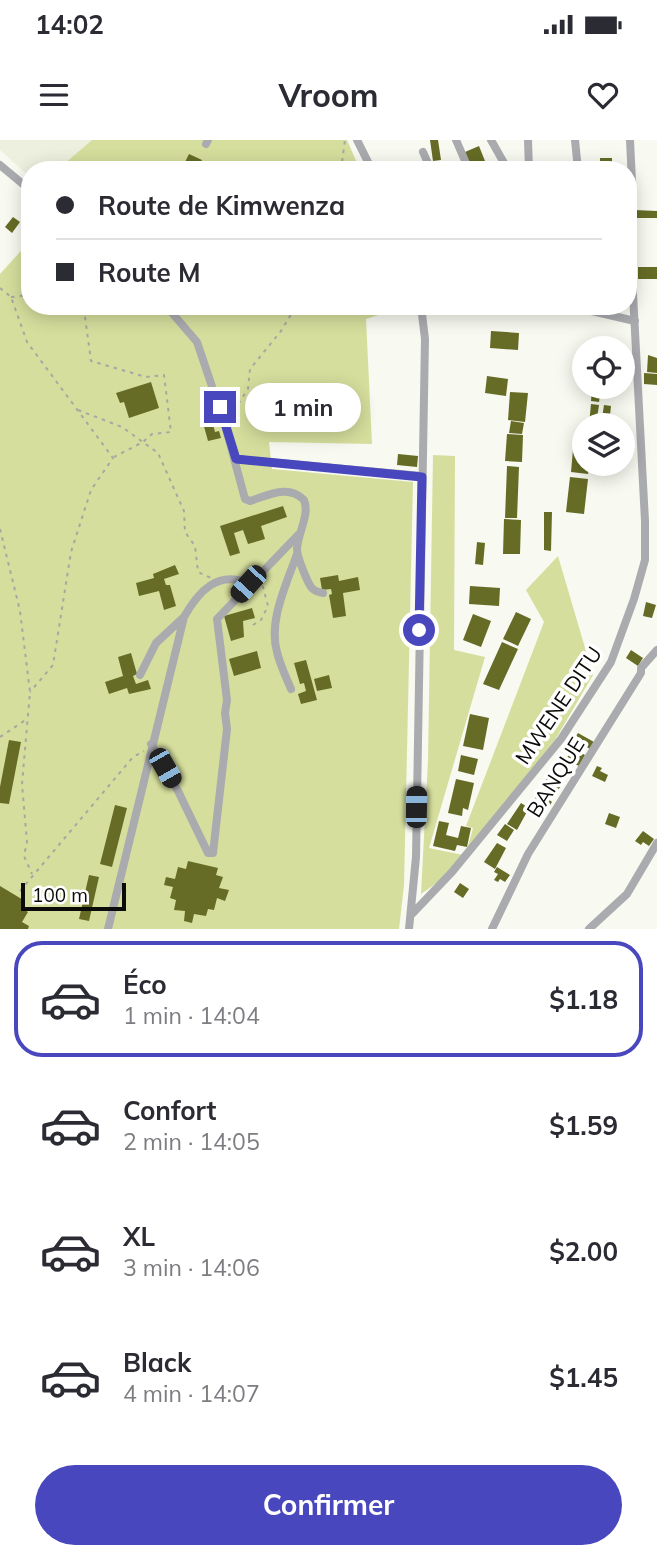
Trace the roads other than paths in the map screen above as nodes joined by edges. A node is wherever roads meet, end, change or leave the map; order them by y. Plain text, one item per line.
1 (357, 140) edge
2 (456, 140) edge
3 (491, 140) edge
4 (528, 140) edge
5 (575, 140) edge
6 (630, 140) edge
7 (423, 152) dead end
8 (368, 161) edge
9 (427, 161) edge
10 (465, 161) edge
11 (503, 161) edge
12 (529, 161) edge
13 (577, 161) edge
14 (631, 161) edge
15 (0, 165) edge
16 (21, 182) edge
17 (174, 315) edge
18 (422, 315) edge
19 (608, 315) edge
20 (635, 315) edge
21 (635, 321) junction
22 (236, 459) junction
23 (422, 477) junction
24 (299, 534) junction
25 (297, 554) junction
26 (248, 584) junction
27 (323, 593) dead end
28 (184, 617) junction
29 (657, 650) edge
30 (140, 675) dead end
31 (291, 689) dead end
32 (151, 747) junction
33 (657, 843) edge
34 (412, 914) junction
35 (108, 929) edge
36 (409, 929) edge
37 (492, 929) edge
38 (589, 929) edge

1 - 8 street
2 - 10 street
3 - 11 street
4 - 12 street
5 - 13 street
6 - 14 street, MWENE DITU
7 - 9 street
15 - 16 street
17 - 22 street
18 - 23 street
19 - 21 street
20 - 21 street, MWENE DITU
21 - 34 street, MWENE DITU
22 - 23 street
22 - 24 street
23 - 34 street
24 - 25 street
24 - 26 street
25 - 27 street
25 - 31 street
26 - 28 street
26 - 32 street
28 - 30 street
28 - 32 street
29 - 37 street, BANQUE
32 - 35 street
33 - 38 street
34 - 36 street

